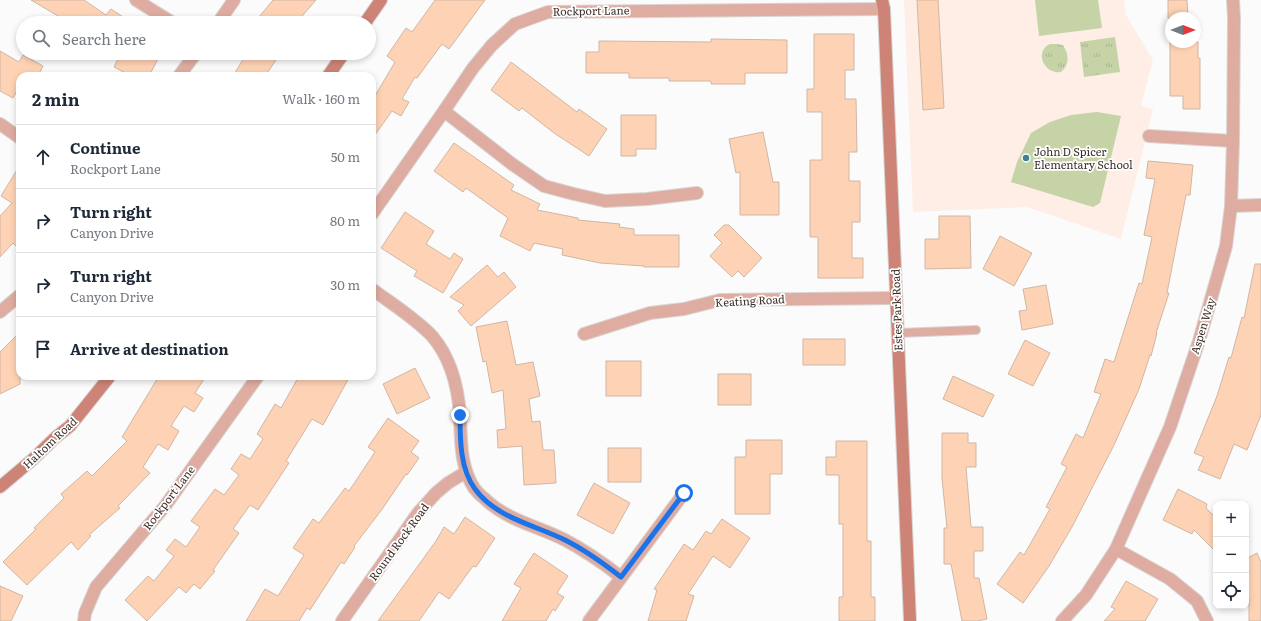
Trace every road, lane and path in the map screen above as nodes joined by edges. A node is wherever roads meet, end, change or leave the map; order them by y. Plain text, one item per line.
1 (136, 0) edge
2 (234, 0) edge
3 (381, 0) edge
4 (1233, 0) edge
5 (883, 4) edge
6 (548, 6) edge
7 (162, 16) edge
8 (223, 16) edge
9 (370, 16) edge
10 (191, 60) edge
11 (339, 60) edge
12 (182, 72) edge
13 (331, 72) edge
14 (444, 111) junction
15 (0, 124) edge
16 (16, 135) edge
17 (1149, 136) dead end
18 (1233, 141) junction
19 (697, 193) dead end
20 (1261, 205) edge
21 (1231, 206) junction
22 (376, 208) edge
23 (376, 293) edge
24 (896, 298) junction
25 (16, 299) edge
26 (0, 312) edge
27 (976, 330) dead end
28 (898, 333) junction
29 (584, 334) dead end
30 (107, 380) edge
31 (255, 380) edge
32 (466, 472) junction
33 (0, 487) edge
34 (684, 493) dead end
35 (1116, 549) junction
36 (621, 577) junction
37 (84, 621) edge
38 (342, 621) edge
39 (590, 621) edge
40 (910, 621) edge
41 (1062, 621) edge
42 (1208, 621) edge

1 - 7 street
2 - 8 street
3 - 9 street
4 - 18 street, Aspen Way
5 - 6 street, Rockport Lane
5 - 24 street, Estes Park Road
6 - 14 street, Rockport Lane
10 - 12 street
11 - 13 street
14 - 19 street
14 - 22 street, Rockport Lane
15 - 16 street
17 - 18 street
18 - 21 street, Aspen Way
20 - 21 street
21 - 35 street, Aspen Way
23 - 32 street
24 - 28 street, Estes Park Road
24 - 29 street, Keating Road
25 - 26 street
27 - 28 lane
28 - 40 street, Estes Park Road
30 - 33 street, Haltom Road
31 - 37 street, Rockport Lane
32 - 36 street
32 - 38 street, Round Rock Road
34 - 36 street
35 - 41 street, Aspen Way
35 - 42 street
36 - 39 street

